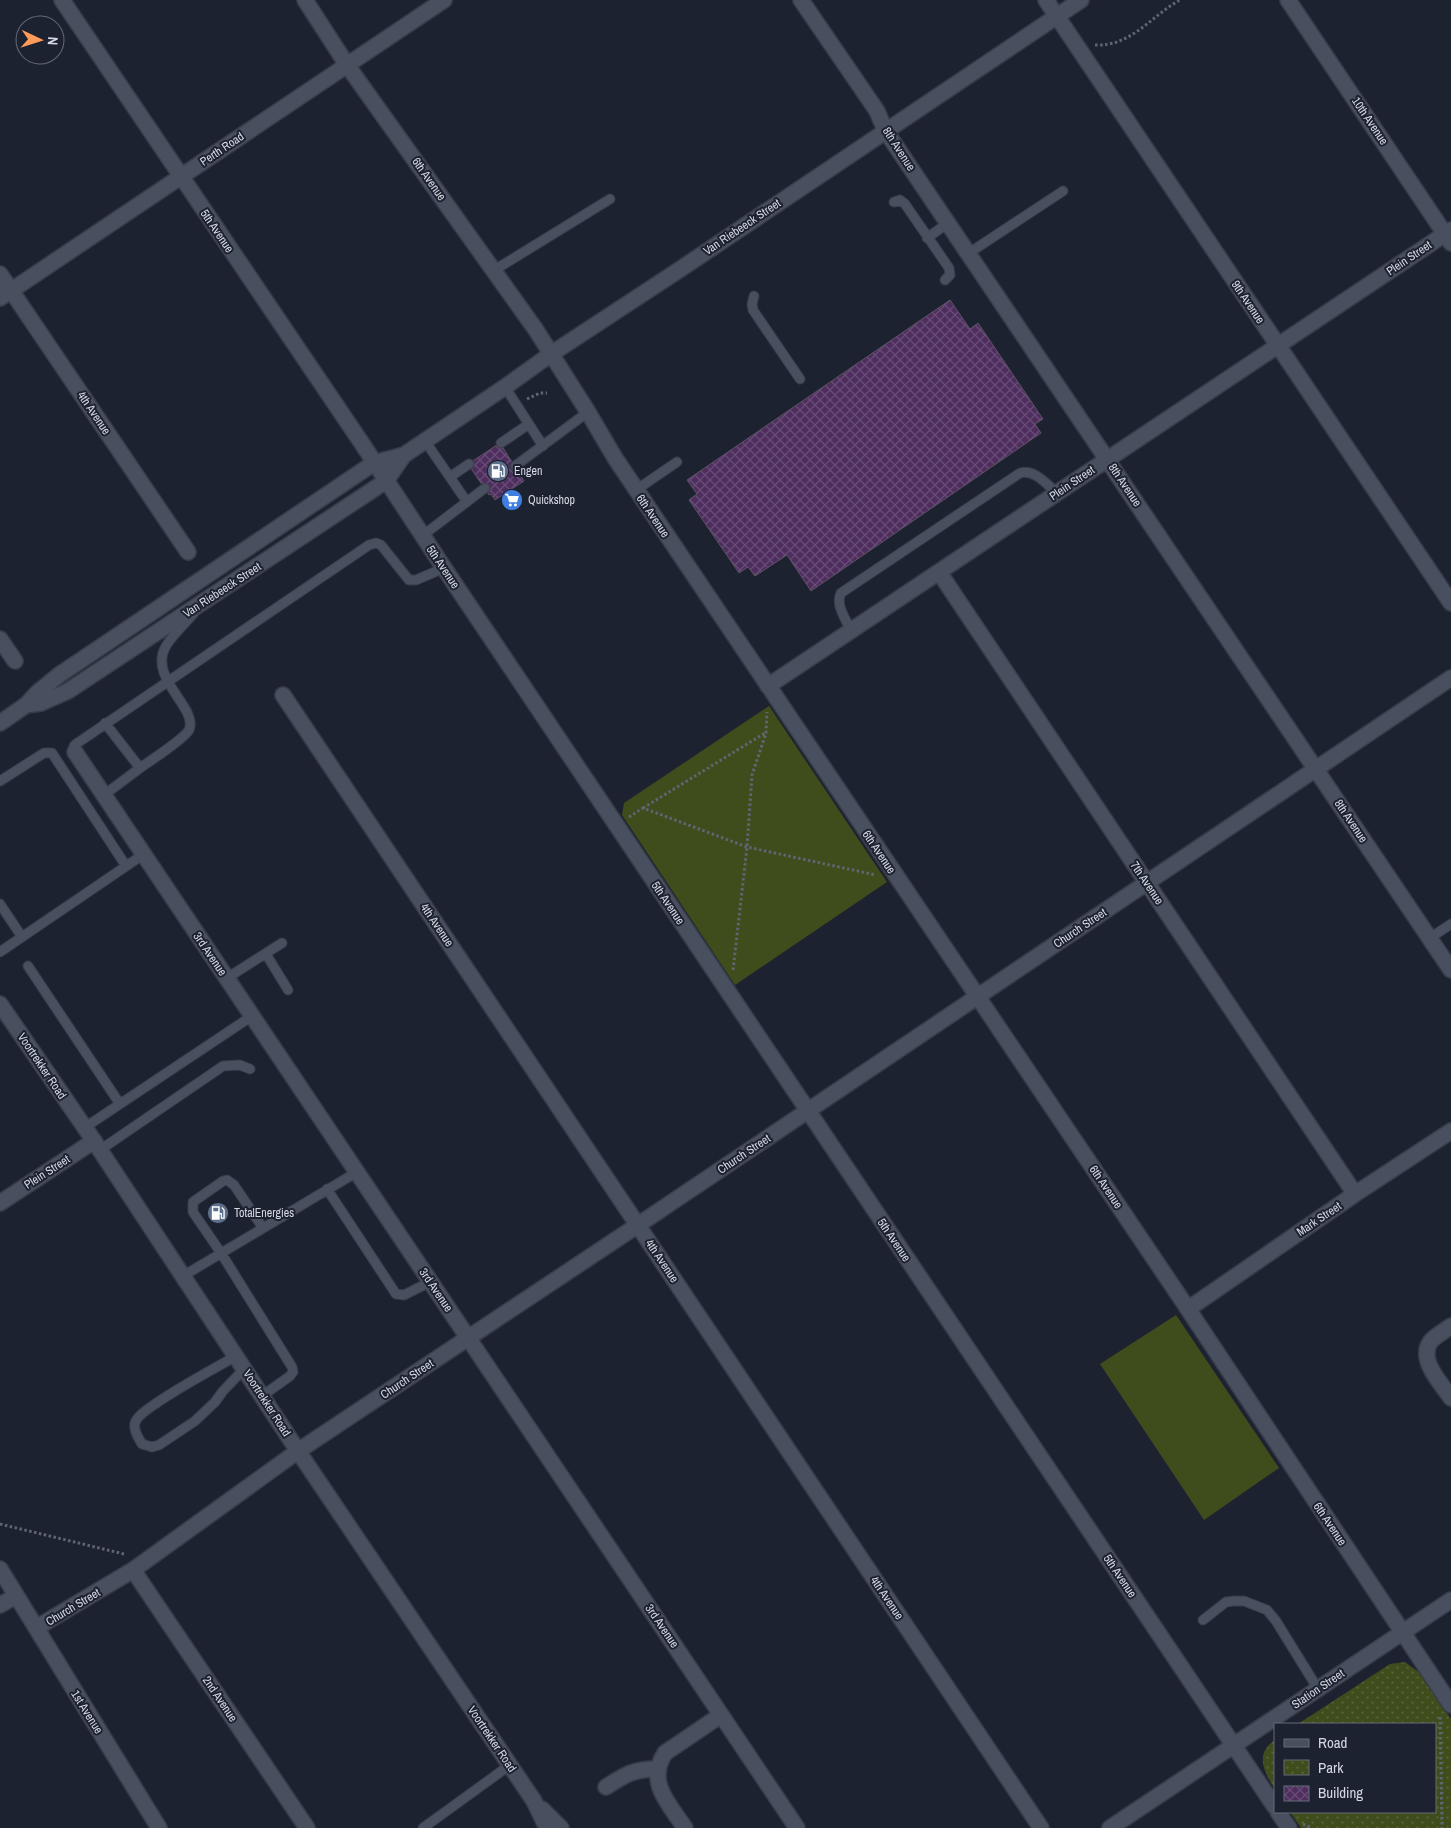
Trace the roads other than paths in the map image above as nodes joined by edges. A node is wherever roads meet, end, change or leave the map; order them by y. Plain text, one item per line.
1 (62, 0) edge
2 (305, 0) edge
3 (444, 0) edge
4 (801, 0) edge
5 (1046, 0) edge
6 (1081, 0) edge
7 (1288, 0) edge
8 (1056, 16) junction
9 (347, 65) junction
10 (885, 130) junction
11 (180, 177) junction
12 (1063, 192) dead end
13 (610, 199) dead end
14 (894, 202) dead end
15 (948, 223) junction
16 (1449, 235) edge
17 (927, 238) junction
18 (968, 253) junction
19 (493, 271) junction
20 (0, 274) edge
21 (945, 280) dead end
22 (6, 294) edge
23 (754, 296) dead end
24 (1277, 346) junction
25 (551, 354) junction
26 (800, 378) dead end
27 (505, 387) junction
28 (588, 412) junction
29 (529, 424) junction
30 (425, 441) junction
31 (501, 443) dead end
32 (543, 446) junction
33 (404, 455) junction
34 (1108, 459) junction
35 (677, 462) dead end
36 (374, 463) junction
37 (469, 464) dead end
38 (515, 466) dead end
39 (450, 477) junction
40 (386, 480) junction
41 (485, 488) dead end
42 (636, 490) junction
43 (1056, 493) junction
44 (467, 502) junction
45 (422, 536) junction
46 (188, 552) dead end
47 (444, 568) junction
48 (939, 572) junction
49 (205, 601) junction
50 (1451, 603) edge
51 (851, 630) junction
52 (0, 639) edge
53 (14, 661) dead end
54 (1451, 678) edge
55 (168, 683) junction
56 (768, 686) junction
57 (283, 694) dead end
58 (26, 705) junction
59 (0, 723) edge
60 (105, 723) junction
61 (75, 752) joint
62 (140, 768) junction
63 (1317, 770) junction
64 (0, 781) edge
65 (104, 795) junction
66 (144, 854) junction
67 (126, 866) junction
68 (1147, 883) junction
69 (0, 904) edge
70 (1451, 925) edge
71 (22, 937) junction
72 (1430, 938) junction
73 (282, 943) dead end
74 (0, 952) edge
75 (266, 954) junction
76 (28, 966) dead end
77 (1451, 970) edge
78 (226, 978) junction
79 (288, 990) dead end
80 (977, 996) junction
81 (0, 1004) edge
82 (252, 1016) junction
83 (250, 1069) dead end
84 (120, 1104) junction
85 (807, 1111) junction
86 (84, 1128) junction
87 (1451, 1131) edge
88 (97, 1145) junction
89 (357, 1172) junction
90 (327, 1190) junction
91 (1356, 1194) junction
92 (0, 1203) edge
93 (638, 1225) junction
94 (263, 1228) junction
95 (221, 1253) junction
96 (183, 1276) junction
97 (430, 1282) junction
98 (1188, 1309) junction
99 (1451, 1326) edge
100 (468, 1338) junction
101 (240, 1362) junction
102 (262, 1396) junction
103 (1451, 1398) edge
104 (298, 1451) junction
105 (0, 1569) edge
106 (133, 1570) junction
107 (16, 1596) junction
108 (1451, 1600) edge
109 (0, 1605) edge
110 (1203, 1620) dead end
111 (36, 1628) junction
112 (1402, 1633) junction
113 (1318, 1689) junction
114 (1450, 1703) edge
115 (721, 1715) junction
116 (1234, 1745) junction
117 (510, 1765) junction
118 (657, 1769) junction
119 (606, 1787) dead end
120 (534, 1800) junction
121 (1274, 1805) edge
122 (1279, 1813) edge
123 (159, 1828) edge
124 (307, 1828) edge
125 (424, 1828) edge
126 (547, 1828) edge
127 (561, 1828) edge
128 (685, 1828) edge
129 (797, 1828) edge
130 (1041, 1828) edge
131 (1110, 1828) edge
132 (1289, 1828) edge

1 - 11 street, 5th Avenue
2 - 9 street, 6th Avenue
3 - 9 street, Perth Road
4 - 10 street, 8th Avenue
5 - 8 street, 9th Avenue
6 - 8 street, Van Riebeeck Street
7 - 16 street, 10th Avenue
8 - 10 street, Van Riebeeck Street
8 - 24 street, 9th Avenue
9 - 11 street, Perth Road
9 - 19 street, 6th Avenue
10 - 15 street, 8th Avenue
10 - 25 street, Van Riebeeck Street
11 - 22 street, Perth Road
11 - 36 street, 5th Avenue
12 - 18 lane
13 - 19 lane
14 - 17 lane
15 - 17 lane
15 - 18 street, 8th Avenue
16 - 24 street, Plein Street
17 - 21 lane
18 - 34 street, 8th Avenue
19 - 25 street, 6th Avenue
20 - 22 street, 4th Avenue
22 - 46 street, 4th Avenue
23 - 26 lane
24 - 34 street, Plein Street
24 - 50 street, 9th Avenue
25 - 27 street, Van Riebeeck Street
25 - 28 street, 6th Avenue
27 - 29 lane
27 - 30 street, Van Riebeeck Street
28 - 32 lane
28 - 42 street, 6th Avenue
29 - 31 lane
29 - 32 lane
30 - 33 street, Van Riebeeck Street
30 - 39 lane
32 - 38 lane
33 - 36 street, Van Riebeeck Street
33 - 40 street, Van Riebeeck Street
34 - 43 street, Plein Street
34 - 63 street, 8th Avenue
35 - 42 lane
36 - 40 street, 5th Avenue
36 - 58 street, Van Riebeeck Street
37 - 39 lane
39 - 44 lane
40 - 45 street, 5th Avenue
40 - 49 street, Van Riebeeck Street
41 - 44 lane
42 - 56 street, 6th Avenue
43 - 48 street, Plein Street
43 - 51 lane
44 - 45 lane
45 - 47 street, 5th Avenue
47 - 55 lane
47 - 85 street, 5th Avenue
48 - 51 street, Plein Street
48 - 68 street, 7th Avenue
49 - 55 lane
49 - 58 street, Van Riebeeck Street
51 - 56 street, Plein Street
52 - 53 street
54 - 63 street, Church Street
55 - 60 lane
55 - 62 lane
56 - 80 street, 6th Avenue
57 - 93 street, 4th Avenue
58 - 59 street, Van Riebeeck Street
60 - 61 lane
60 - 62 lane
61 - 65 street, 3rd Avenue
62 - 65 lane
63 - 68 street, Church Street
63 - 72 street, 8th Avenue
64 - 67 lane
65 - 66 street, 3rd Avenue
66 - 67 lane
66 - 78 street, 3rd Avenue
67 - 71 lane
68 - 80 street, Church Street
68 - 91 street, 7th Avenue
69 - 71 lane
70 - 72 lane
71 - 74 lane
72 - 77 street, 8th Avenue
73 - 75 lane
75 - 78 lane
75 - 79 lane
76 - 84 lane
78 - 82 street, 3rd Avenue
80 - 85 street, Church Street
80 - 98 street, 6th Avenue
81 - 86 street, Voortrekker Road
82 - 84 lane
82 - 89 street, 3rd Avenue
83 - 88 lane
84 - 86 lane
85 - 93 street, Church Street
85 - 116 street, 5th Avenue
86 - 88 street, Voortrekker Road
87 - 91 street, Mark Street
88 - 92 street, Plein Street
88 - 96 street, Voortrekker Road
89 - 90 lane
89 - 97 street, 3rd Avenue
90 - 94 lane
90 - 97 lane
91 - 98 street, Mark Street
93 - 100 street, Church Street
93 - 130 street, 4th Avenue
94 - 95 lane
94 - 95 lane
95 - 96 lane
95 - 102 lane
96 - 101 street, Voortrekker Road
97 - 100 street, 3rd Avenue
98 - 112 street, 6th Avenue
99 - 103 street
100 - 104 street, Church Street
100 - 115 street, 3rd Avenue
101 - 101 lane
101 - 102 street, Voortrekker Road
102 - 104 street, Voortrekker Road
104 - 106 street, Church Street
104 - 117 street, Voortrekker Road
105 - 107 street, 1st Avenue
106 - 111 street, Church Street
106 - 124 street, 2nd Avenue
107 - 109 street
107 - 111 street, 1st Avenue
108 - 112 street, Station Street
110 - 113 lane
111 - 123 street, 1st Avenue
112 - 113 street, Station Street
112 - 114 street, 6th Avenue
113 - 116 street, Station Street
115 - 118 street
115 - 129 street, 3rd Avenue
116 - 121 street, 5th Avenue
116 - 131 street, Station Street
117 - 120 street, Voortrekker Road
117 - 125 lane
118 - 119 street
118 - 128 street
120 - 126 street, Voortrekker Road
120 - 127 street, Voortrekker Road
122 - 132 street

